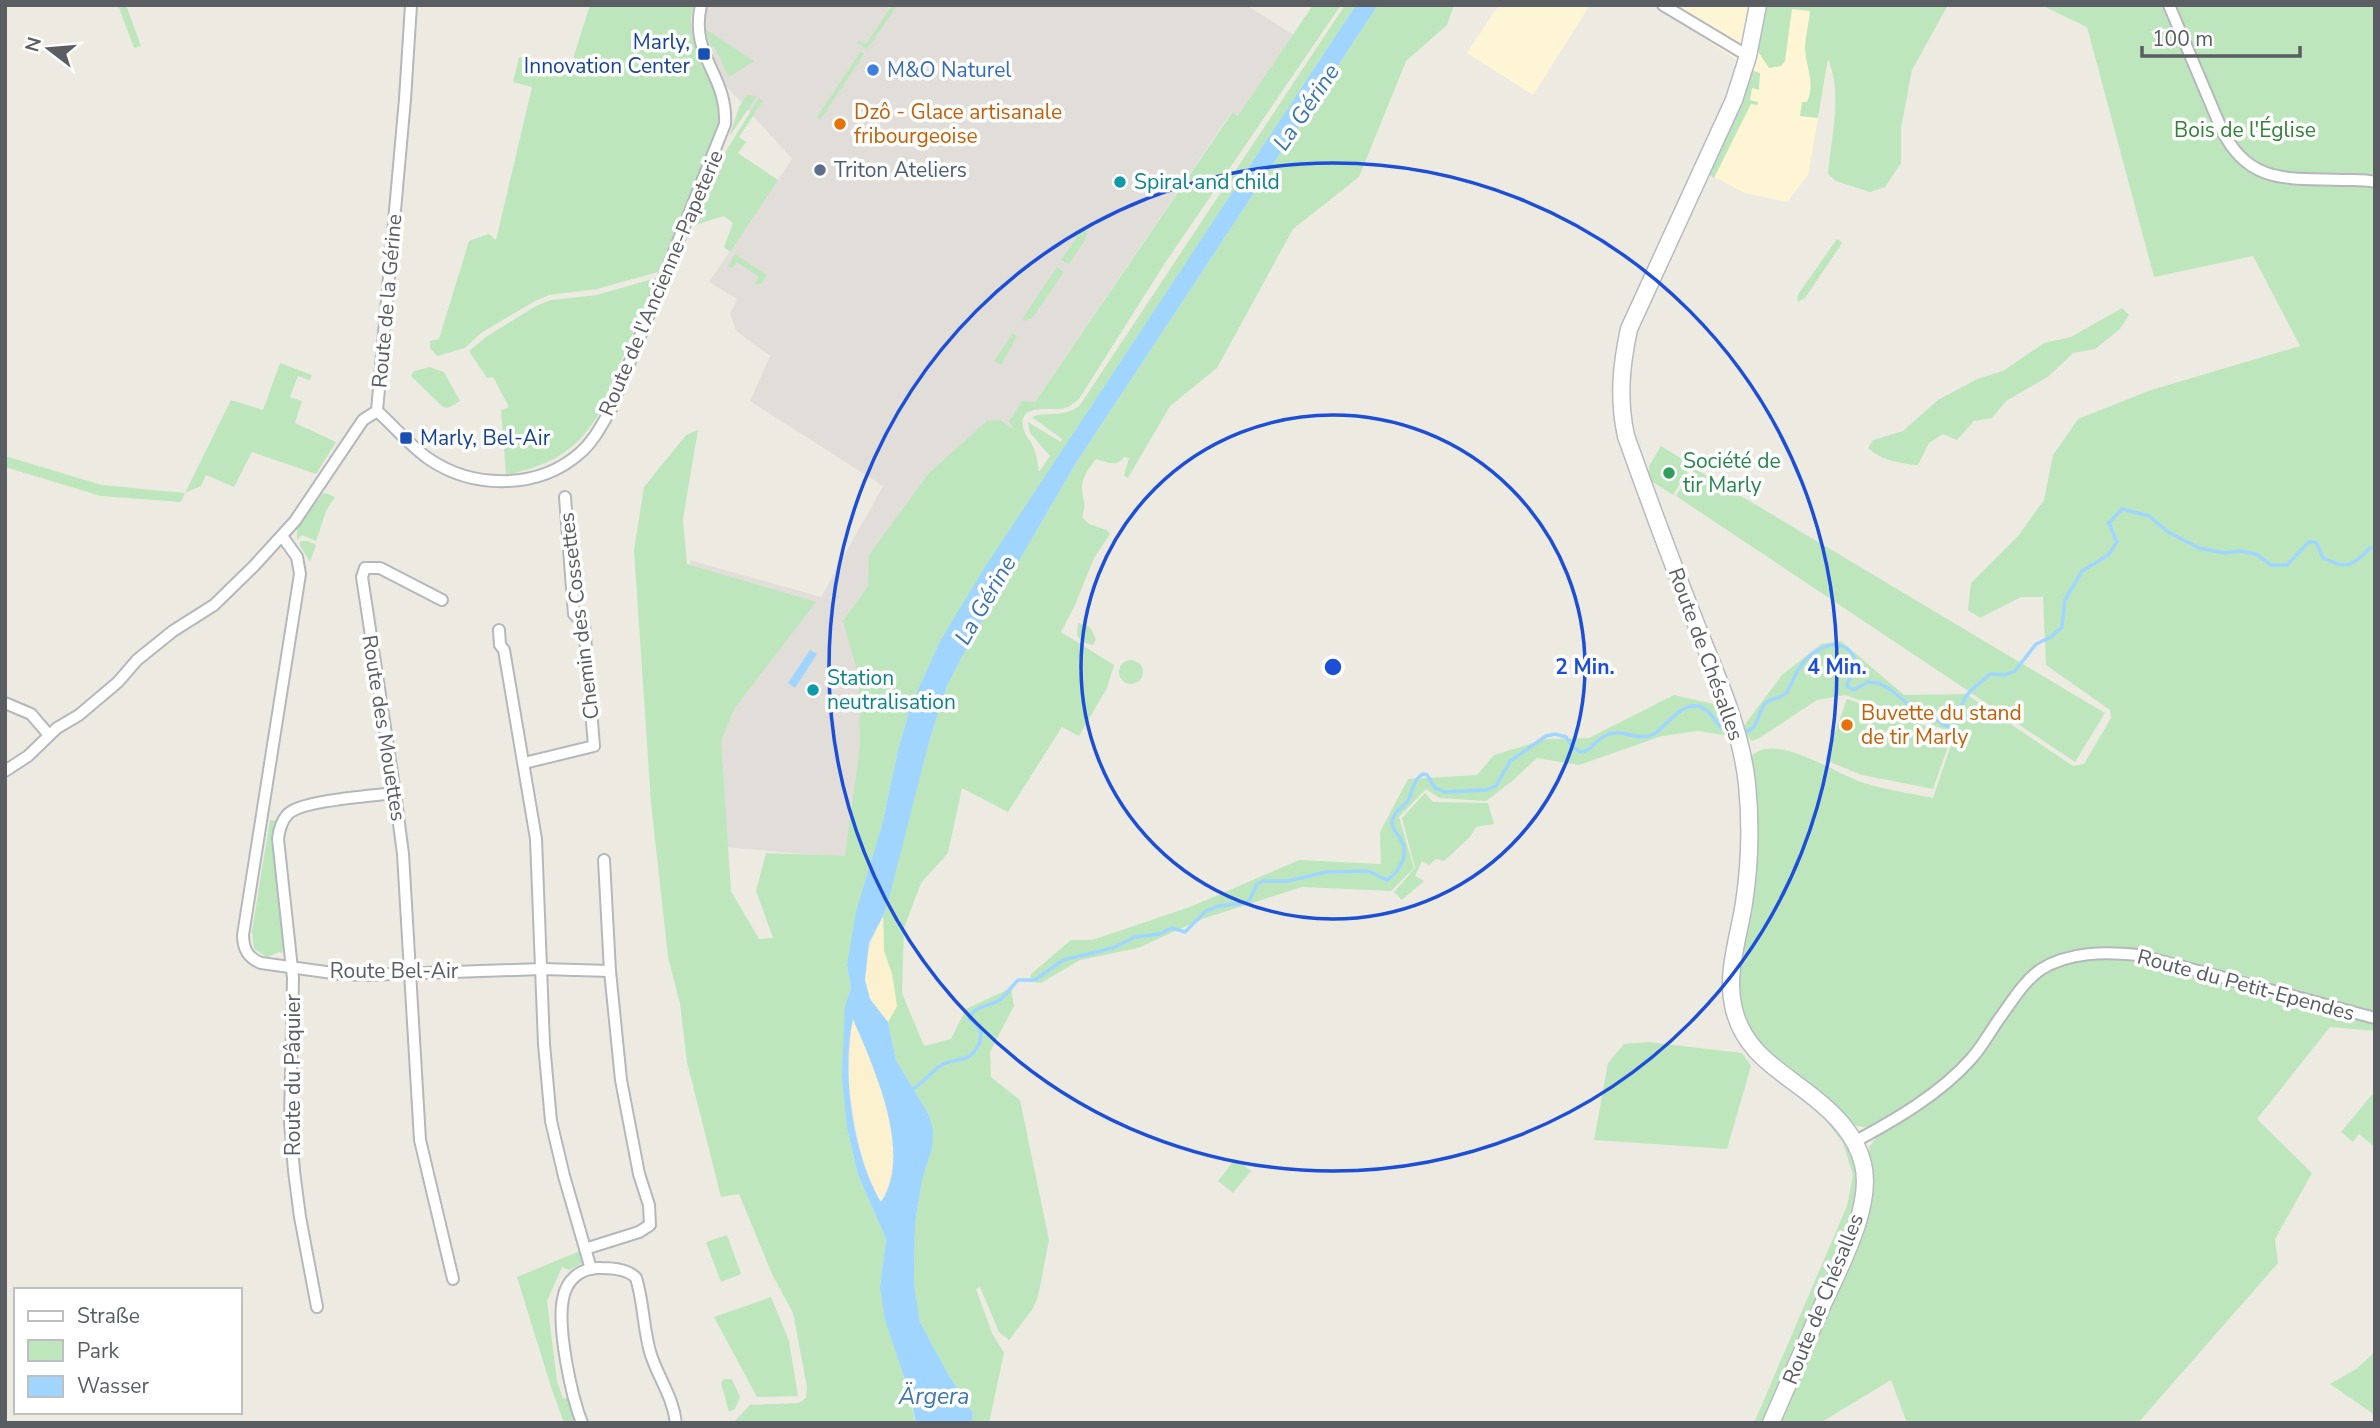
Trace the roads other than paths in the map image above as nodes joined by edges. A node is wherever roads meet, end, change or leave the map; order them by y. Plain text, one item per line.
1 (411, 5) edge
2 (701, 5) edge
3 (1663, 5) edge
4 (1758, 5) edge
5 (2169, 5) edge
6 (1748, 56) junction
7 (2375, 182) edge
8 (377, 411) junction
9 (565, 497) dead end
10 (282, 536) junction
11 (442, 600) dead end
12 (499, 630) dead end
13 (5, 703) edge
14 (49, 735) junction
15 (524, 763) junction
16 (5, 771) edge
17 (395, 793) junction
18 (604, 860) dead end
19 (291, 967) junction
20 (542, 969) junction
21 (610, 971) junction
22 (411, 974) junction
23 (2375, 1018) edge
24 (1854, 1142) junction
25 (585, 1249) junction
26 (591, 1269) junction
27 (453, 1279) dead end
28 (317, 1307) dead end
29 (582, 1423) edge
30 (676, 1423) edge
31 (1771, 1423) edge

1 - 8 street, Route de la Gérine
2 - 8 street, Route de l'Ancienne-Papeterie
3 - 6 street
4 - 6 street, Route de Chésalles
5 - 7 street
6 - 24 street, Route de Chésalles
8 - 10 street, Route de la Gérine
9 - 15 street, Chemin des Cossettes
10 - 14 street, Route de la Gérine
10 - 19 street, Route Bel-Air
11 - 17 street, Route des Mouettes
12 - 15 street
13 - 14 street
14 - 16 street, Route de la Gérine
15 - 20 street
17 - 19 street, Route du Pâquier
17 - 22 street, Route des Mouettes
18 - 21 street
19 - 22 street, Route Bel-Air
19 - 28 street, Route du Pâquier
20 - 21 street, Route Bel-Air
20 - 22 street, Route Bel-Air
20 - 25 street
21 - 25 street
22 - 27 street, Route des Mouettes
23 - 24 street, Route du Petit-Ependes
24 - 31 street, Route de Chésalles
25 - 26 street
26 - 29 street
26 - 30 street

